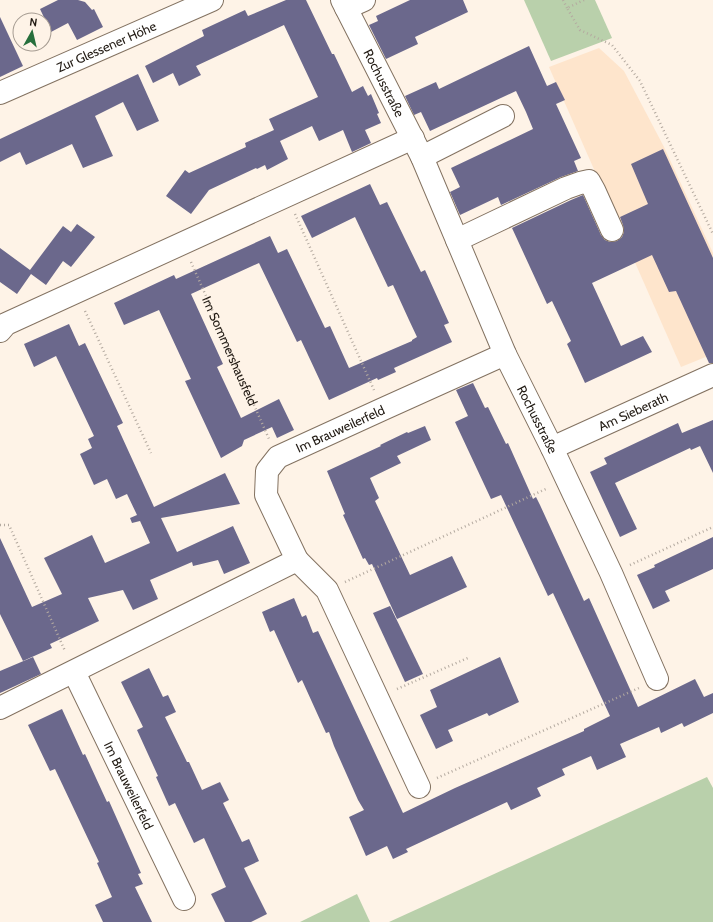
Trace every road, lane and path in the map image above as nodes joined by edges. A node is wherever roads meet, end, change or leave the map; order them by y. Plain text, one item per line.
1 (212, 0) edge
2 (563, 0) edge
3 (584, 0) edge
4 (351, 3) edge
5 (567, 8) junction
6 (0, 93) edge
7 (503, 116) dead end
8 (417, 148) junction
9 (287, 195) junction
10 (612, 230) dead end
11 (713, 234) edge
12 (456, 240) junction
13 (183, 244) junction
14 (77, 292) junction
15 (0, 330) edge
16 (505, 354) junction
17 (713, 375) edge
18 (382, 408) junction
19 (552, 448) junction
20 (150, 453) dead end
21 (278, 458) junction
22 (567, 480) junction
23 (0, 525) edge
24 (713, 527) edge
25 (297, 560) junction
26 (611, 573) junction
27 (327, 590) junction
28 (470, 657) dead end
29 (74, 672) junction
30 (658, 679) joint
31 (378, 698) junction
32 (0, 708) edge
33 (419, 786) joint
34 (184, 899) dead end

1 - 6 street, Zur Glessener Höhe
2 - 5 path
3 - 5 path
4 - 8 street, Rochusstraße
5 - 11 path
7 - 8 street
8 - 9 street
8 - 12 street, Rochusstraße
9 - 13 street
9 - 18 path
10 - 12 street
12 - 16 street, Rochusstraße
13 - 14 street
13 - 21 path, Im Sommershausfeld
14 - 15 street
14 - 20 path
16 - 18 street, Im Brauweilerfeld
16 - 19 street, Rochusstraße
17 - 19 street, Am Sieberath
18 - 21 street, Im Brauweilerfeld
19 - 22 street, Rochusstraße
21 - 25 street, Im Brauweilerfeld
22 - 26 street, Rochusstraße
22 - 27 path
23 - 29 path
24 - 26 path
25 - 27 street, Im Brauweilerfeld
25 - 29 street
26 - 30 street, Rochusstraße
27 - 31 street, Im Brauweilerfeld
28 - 31 path
29 - 32 street
29 - 34 street, Im Brauweilerfeld
30 - 33 path
31 - 33 street, Im Brauweilerfeld

